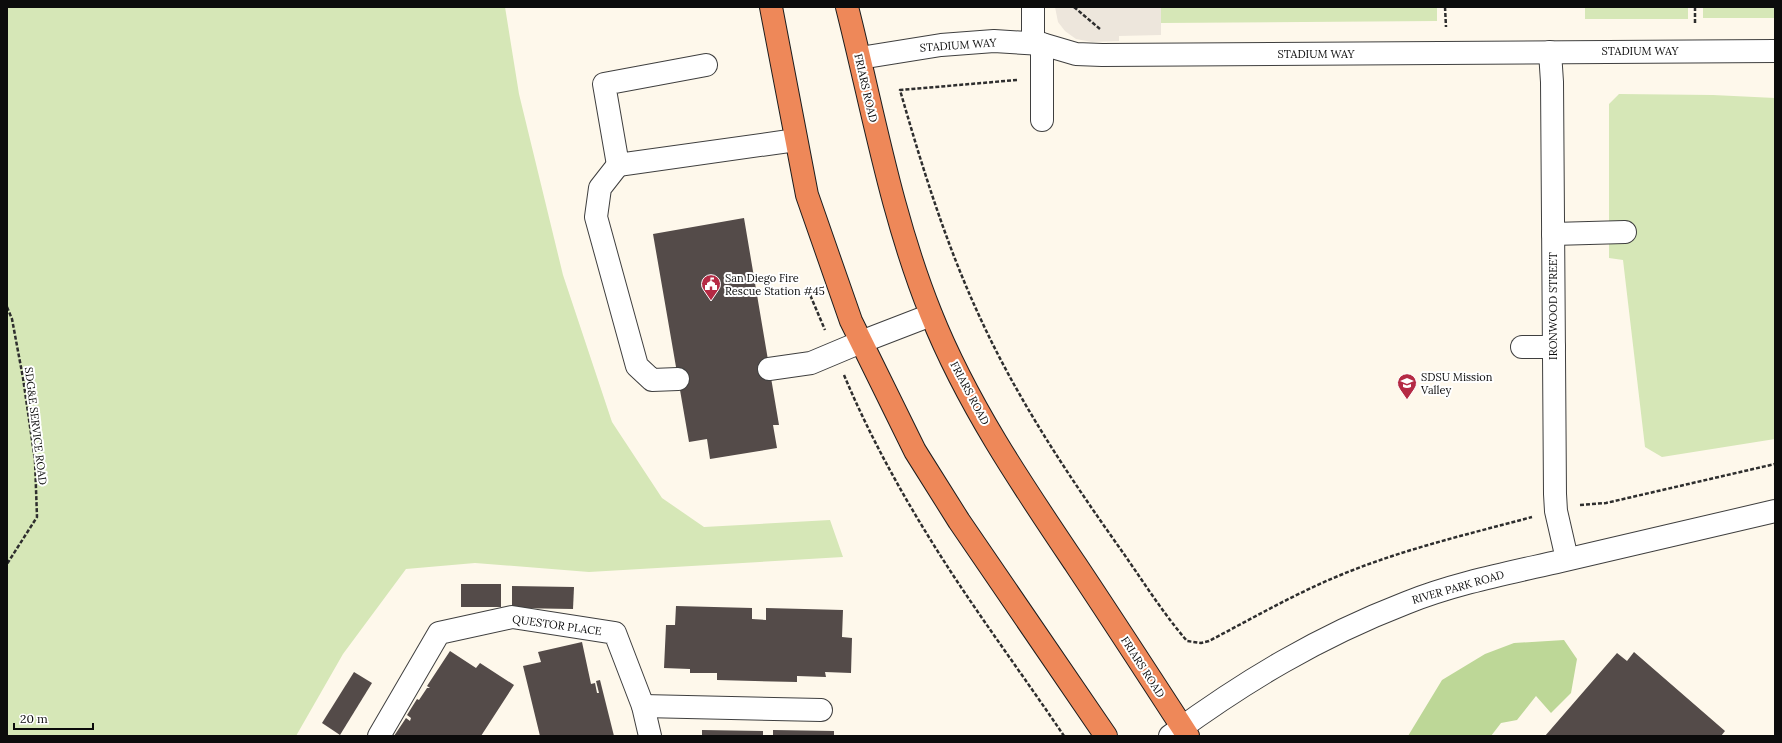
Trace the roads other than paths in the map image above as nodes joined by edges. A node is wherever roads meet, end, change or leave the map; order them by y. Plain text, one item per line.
1 (771, 7) edge
2 (847, 7) edge
3 (1033, 7) edge
4 (1037, 44) junction
5 (1775, 51) edge
6 (1550, 52) junction
7 (860, 58) junction
8 (706, 65) dead end
9 (1042, 120) dead end
10 (796, 140) junction
11 (618, 165) junction
12 (1625, 232) dead end
13 (1553, 234) junction
14 (931, 315) junction
15 (860, 342) junction
16 (1522, 347) dead end
17 (1554, 347) junction
18 (769, 369) dead end
19 (678, 379) dead end
20 (1775, 511) edge
21 (1567, 559) junction
22 (643, 706) junction
23 (821, 710) dead end
24 (1180, 733) edge
25 (379, 736) edge
26 (650, 736) edge
27 (1106, 736) edge

1 - 10 highway
2 - 7 highway, FRIARS ROAD
3 - 4 street
4 - 6 street, STADIUM WAY
4 - 7 street, STADIUM WAY
4 - 9 street
5 - 6 street, STADIUM WAY
6 - 13 street, IRONWOOD STREET
7 - 14 highway, FRIARS ROAD
8 - 11 street
10 - 11 street
10 - 15 highway
11 - 19 street
12 - 13 street
13 - 17 street, IRONWOOD STREET
14 - 15 street
14 - 24 highway, FRIARS ROAD
15 - 18 street
15 - 27 highway
16 - 17 street
17 - 21 street, IRONWOOD STREET
20 - 21 street, RIVER PARK ROAD
21 - 24 street, RIVER PARK ROAD
22 - 23 street
22 - 25 street, QUESTOR PLACE
22 - 26 street, QUESTOR PLACE

